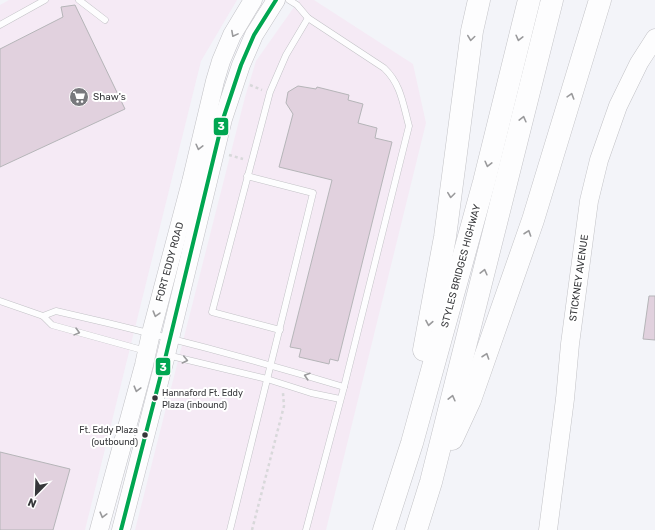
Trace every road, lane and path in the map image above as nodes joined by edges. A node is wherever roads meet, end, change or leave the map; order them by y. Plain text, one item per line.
1 (45, 0) edge
2 (79, 0) edge
3 (253, 0) edge
4 (276, 0) edge
5 (289, 0) edge
6 (479, 0) edge
7 (529, 0) edge
8 (552, 0) edge
9 (600, 0) edge
10 (308, 18) junction
11 (105, 20) dead end
12 (0, 25) edge
13 (655, 38) edge
14 (246, 83) dead end
15 (262, 90) dead end
16 (227, 154) dead end
17 (244, 159) dead end
18 (247, 176) junction
19 (0, 300) edge
20 (43, 316) junction
21 (280, 330) junction
22 (151, 333) junction
23 (159, 350) junction
24 (271, 364) junction
25 (267, 379) junction
26 (282, 387) dead end
27 (344, 387) junction
28 (340, 399) junction
29 (431, 482) junction
30 (387, 521) edge
31 (99, 530) edge
32 (121, 530) edge
33 (230, 530) edge
34 (252, 530) edge
35 (306, 530) edge
36 (416, 530) edge
37 (548, 530) edge

1 - 12 lane
2 - 11 lane
3 -> 22 street, FORT EDDY ROAD
4 - 23 street, FORT EDDY ROAD
5 - 10 lane
6 -> 30 highway
7 -> 30 highway, STYLES BRIDGES HIGHWAY
29 -> 8 highway
29 -> 9 highway
10 - 18 lane
10 - 27 lane
13 - 37 street, STICKNEY AVENUE
14 - 15 path
16 - 17 path
18 - 21 lane
18 - 21 lane
19 - 20 lane
20 - 22 lane
20 -> 23 lane
21 - 24 lane
22 - 23 street, FORT EDDY ROAD
23 - 24 lane
23 -> 25 lane
23 -> 31 street, FORT EDDY ROAD
23 - 32 street, FORT EDDY ROAD
24 - 25 lane
27 -> 24 lane
25 - 28 lane
25 - 33 lane
26 - 34 path
27 - 28 lane
28 - 35 lane
29 - 36 highway

